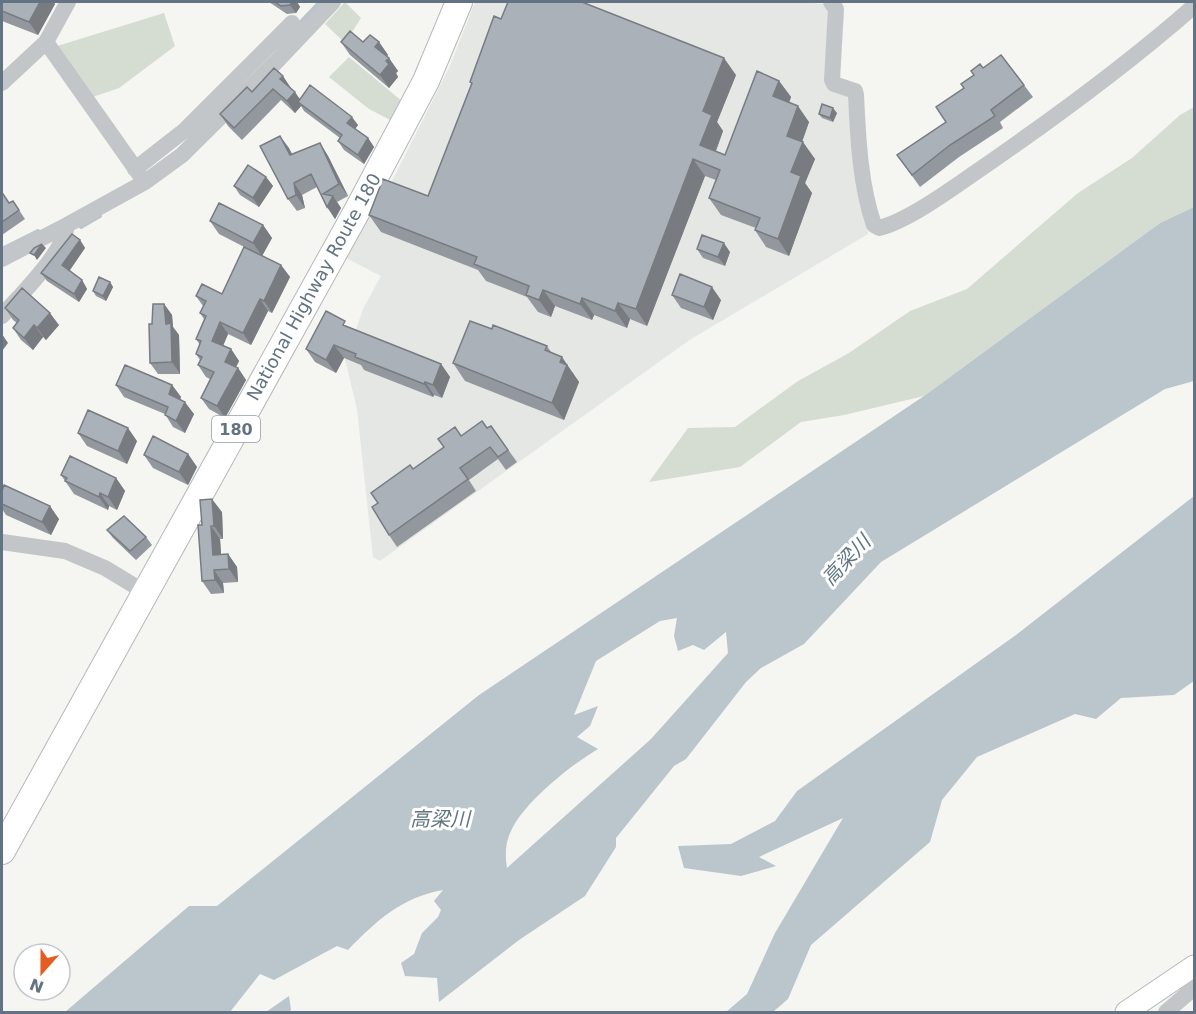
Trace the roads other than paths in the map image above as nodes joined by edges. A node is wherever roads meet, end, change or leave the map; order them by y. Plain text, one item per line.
1 (68, 2) edge
2 (333, 2) edge
3 (459, 2) edge
4 (831, 2) edge
5 (1194, 6) edge
6 (292, 23) dead end
7 (46, 42) junction
8 (2, 84) edge
9 (140, 175) junction
10 (67, 230) junction
11 (2, 259) edge
12 (2, 316) edge
13 (2, 542) edge
14 (143, 591) junction
15 (2, 851) edge
16 (1194, 966) edge
17 (1194, 988) edge
18 (1126, 1012) edge
19 (1167, 1012) edge

1 - 7 street
2 - 9 street
3 - 14 highway, National Highway Route 180 / 180
4 - 5 street
6 - 9 street
7 - 8 street
7 - 9 street
9 - 10 street
10 - 11 street
10 - 12 street
13 - 14 street
14 - 15 highway, National Highway Route 180 / 180
16 - 18 main road
17 - 19 street

